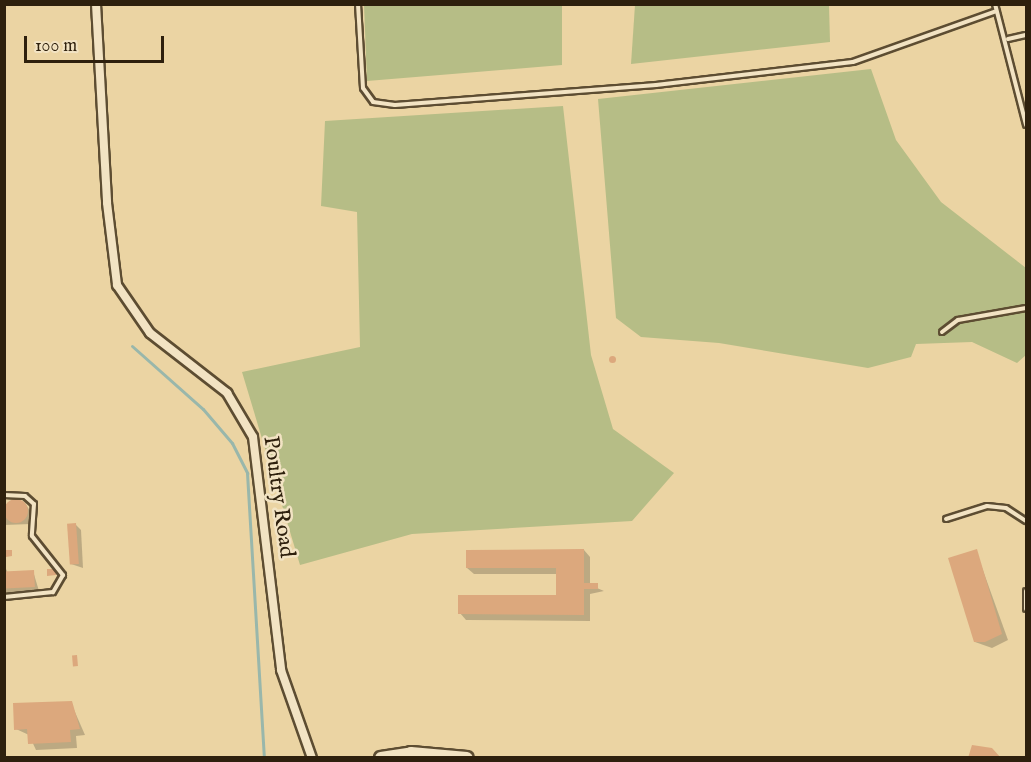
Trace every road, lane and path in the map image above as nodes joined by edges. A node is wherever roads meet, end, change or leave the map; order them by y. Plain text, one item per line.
1 (96, 4) edge
2 (358, 4) edge
3 (995, 4) edge
4 (996, 11) junction
5 (1026, 35) edge
6 (1008, 39) junction
7 (1026, 125) edge
8 (1026, 308) edge
9 (942, 332) dead end
10 (4, 495) edge
11 (946, 519) dead end
12 (1026, 521) edge
13 (1026, 591) edge
14 (4, 597) edge
15 (1026, 609) edge
16 (312, 758) edge
17 (381, 758) edge
18 (467, 758) edge

1 - 16 street, Poultry Road
2 - 4 lane
3 - 4 lane
4 - 6 lane
5 - 6 lane
6 - 7 lane
8 - 9 lane
10 - 14 lane
11 - 12 lane
13 - 15 lane
17 - 18 main road

